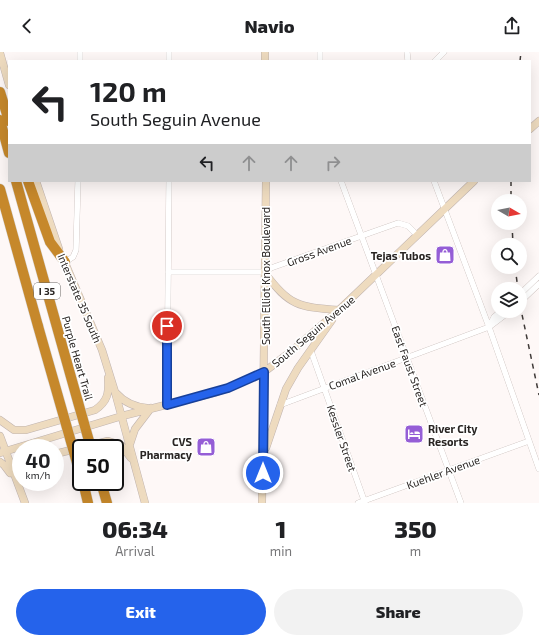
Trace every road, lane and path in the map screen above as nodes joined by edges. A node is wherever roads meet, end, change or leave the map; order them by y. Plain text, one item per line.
1 (444, 52) edge
2 (0, 53) edge
3 (436, 60) edge
4 (8, 81) edge
5 (0, 92) edge
6 (8, 118) edge
7 (0, 120) edge
8 (539, 120) edge
9 (531, 128) edge
10 (8, 149) edge
11 (16, 182) edge
12 (28, 182) edge
13 (36, 182) edge
14 (78, 182) edge
15 (169, 182) edge
16 (266, 182) edge
17 (341, 182) edge
18 (434, 182) edge
19 (473, 182) edge
20 (0, 189) edge
21 (445, 209) junction
22 (417, 235) junction
23 (361, 236) junction
24 (65, 262) junction
25 (168, 272) junction
26 (265, 272) junction
27 (377, 275) junction
28 (539, 276) edge
29 (539, 284) edge
30 (527, 287) edge
31 (527, 295) edge
32 (339, 310) junction
33 (494, 318) edge
34 (501, 318) edge
35 (489, 327) junction
36 (310, 351) junction
37 (407, 358) junction
38 (108, 368) junction
39 (264, 372) junction
40 (324, 388) junction
41 (116, 392) junction
42 (167, 405) junction
43 (280, 405) junction
44 (151, 408) junction
45 (122, 416) junction
46 (0, 420) edge
47 (0, 436) edge
48 (88, 439) edge
49 (529, 441) junction
50 (72, 445) edge
51 (130, 446) junction
52 (64, 451) edge
53 (2, 453) edge
54 (263, 460) junction
55 (0, 462) edge
56 (135, 463) junction
57 (539, 469) edge
58 (448, 470) junction
59 (12, 474) edge
60 (12, 478) edge
61 (20, 491) edge
62 (82, 491) edge
63 (85, 491) edge
64 (104, 491) edge
65 (362, 502) edge
66 (25, 503) edge
67 (81, 503) edge
68 (88, 503) edge
69 (107, 503) edge
70 (145, 503) edge
71 (262, 503) edge
72 (461, 503) edge

1 - 3 street
2 - 4 main road
5 - 6 highway
7 - 10 highway
8 - 9 main road
11 - 48 highway, Purple Heart Trail / I 35, bridge
12 - 24 highway
13 - 24 main road, Interstate 35 South
14 - 24 street
15 - 25 street
16 - 26 main road, South Elliot Knox Boulevard
17 - 23 street, East Faust Street
18 - 21 street
19 - 21 main road, South Seguin Avenue
20 - 50 highway, I 35, bridge
21 - 22 main road, South Seguin Avenue
21 - 35 street
22 - 23 street, Gross Avenue
22 - 27 main road, South Seguin Avenue
23 - 26 street, Gross Avenue
23 - 27 street, East Faust Street
24 - 38 main road, Interstate 35 South
25 - 26 street, Gross Avenue
25 - 42 street
26 - 32 main road
26 - 39 main road, South Elliot Knox Boulevard
27 - 32 main road, South Seguin Avenue
27 - 37 street, East Faust Street
28 - 30 street
29 - 31 street
32 - 36 main road
32 - 39 main road, South Seguin Avenue
33 - 35 street
34 - 35 street, Comal Avenue
35 - 37 street, Comal Avenue
35 - 49 street
36 - 40 street, Kessler Street
36 - 43 main road
37 - 40 street, Comal Avenue
37 - 58 street, East Faust Street
38 - 41 main road, Interstate 35 South
38 - 46 main road
39 - 42 main road, South Seguin Avenue
39 - 54 main road, South Elliot Knox Boulevard
40 - 43 street, Comal Avenue
40 - 65 street, Kessler Street
41 - 44 main road
41 - 45 main road, Interstate 35 South
42 - 44 main road, South Seguin Avenue
43 - 54 main road
44 - 45 main road, South Seguin Avenue
44 - 51 main road
45 - 51 main road, Interstate 35 South
45 - 53 main road, South Seguin Avenue
47 - 53 main road
49 - 57 street
49 - 58 street, Kuehler Avenue
51 - 56 main road, Interstate 35 South
52 - 56 main road
53 - 59 main road
54 - 71 main road
55 - 60 main road
56 - 70 main road, Interstate 35 South
58 - 65 street, Kuehler Avenue
58 - 72 street, East Faust Street
61 - 66 main road
62 - 67 highway
63 - 68 highway
64 - 69 highway

